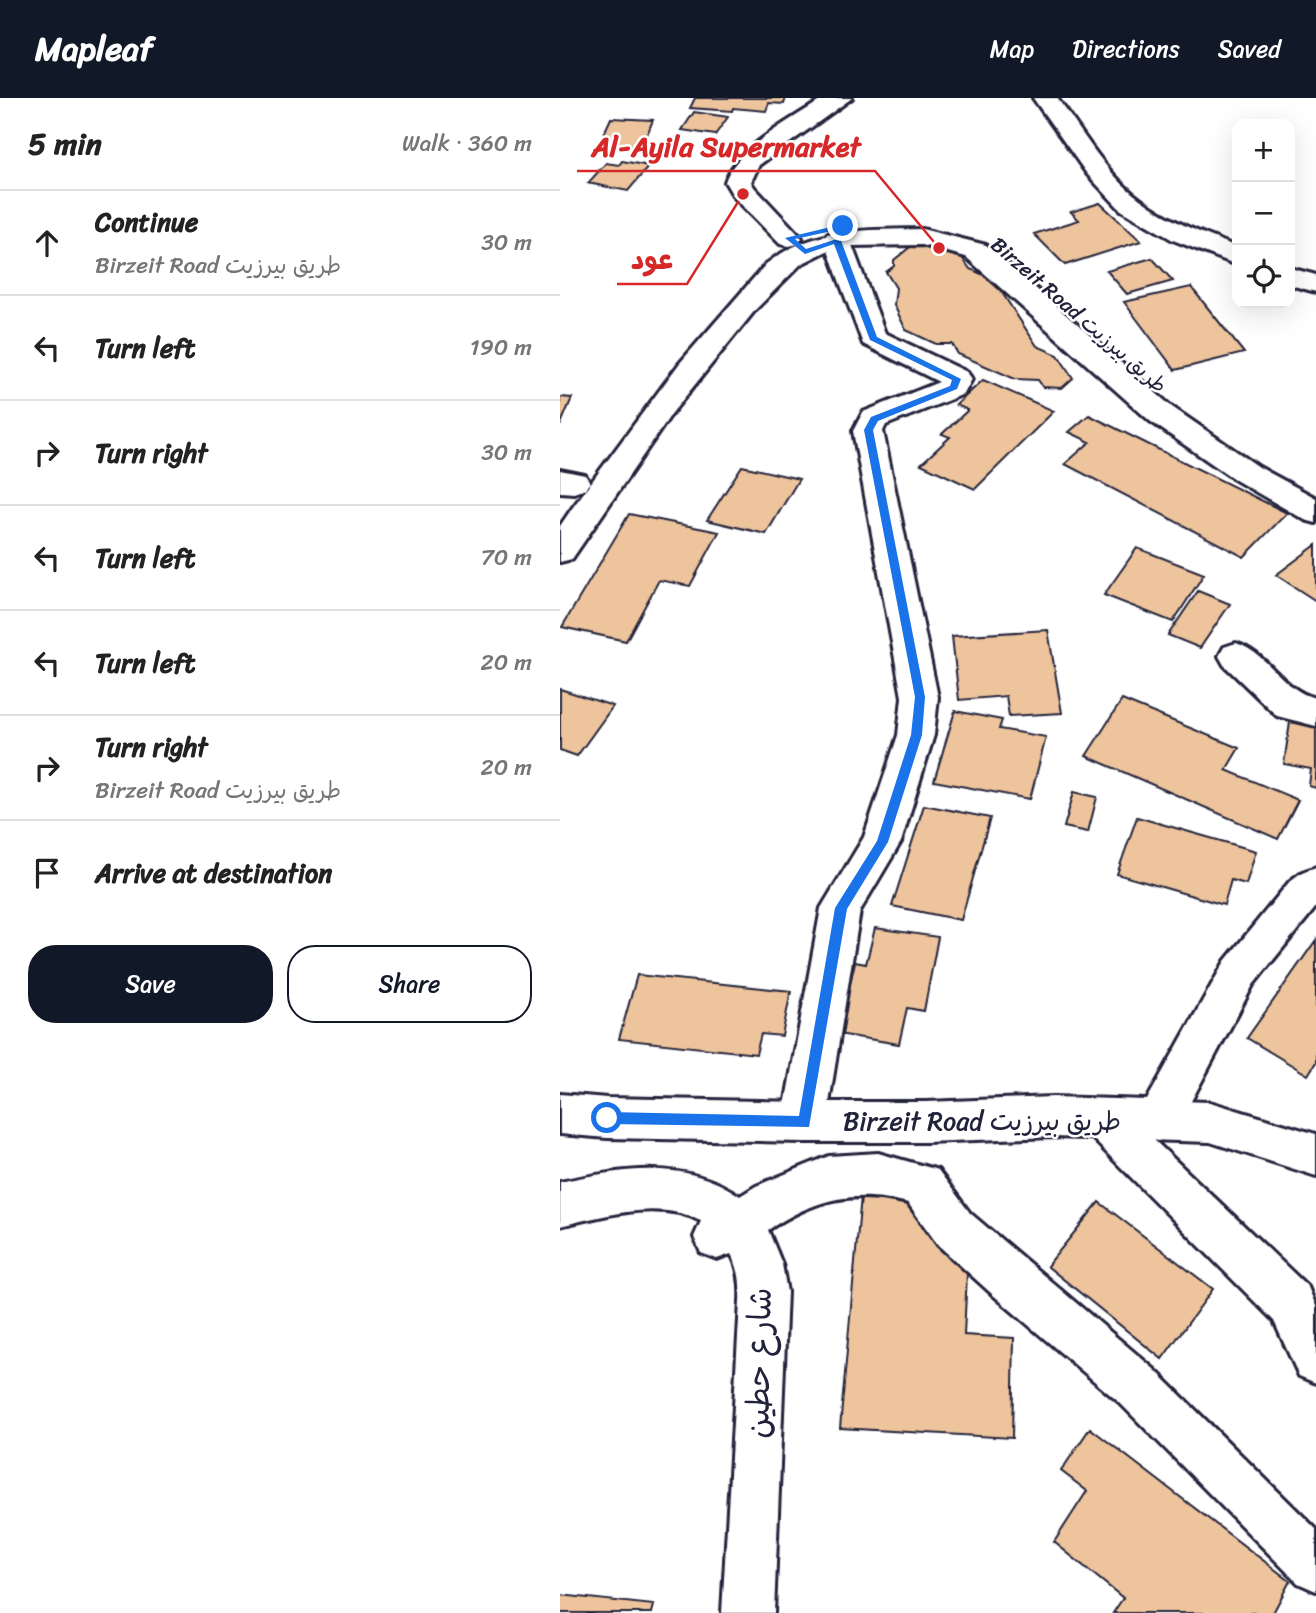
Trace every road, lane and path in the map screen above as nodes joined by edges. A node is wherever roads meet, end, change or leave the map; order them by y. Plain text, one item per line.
1 (840, 98) edge
2 (1045, 98) edge
3 (837, 240) junction
4 (797, 245) junction
5 (1232, 255) edge
6 (1295, 278) edge
7 (1316, 284) edge
8 (565, 489) edge
9 (1316, 492) edge
10 (1316, 512) edge
11 (560, 551) edge
12 (1236, 656) dead end
13 (1316, 712) edge
14 (1316, 883) edge
15 (560, 1114) edge
16 (1102, 1119) junction
17 (1158, 1121) junction
18 (804, 1122) junction
19 (1316, 1156) edge
20 (560, 1204) edge
21 (560, 1225) edge
22 (728, 1231) junction
23 (1316, 1359) edge
24 (746, 1465) junction
25 (1316, 1565) edge
26 (735, 1613) edge
27 (748, 1613) edge

1 - 4 main road
2 - 5 main road
3 - 4 main road
3 - 10 main road
3 - 18 main road
4 - 8 main road, Birzeit Road طريق بيرزيت
4 - 9 main road, Birzeit Road طريق بيرزيت
4 - 11 main road
6 - 7 main road
12 - 13 main road
14 - 17 main road
15 - 18 main road, Birzeit Road طريق بيرزيت
16 - 17 main road, Birzeit Road طريق بيرزيت
16 - 18 main road, Birzeit Road طريق بيرزيت
16 - 23 main road
17 - 19 main road, Birzeit Road طريق بيرزيت
20 - 22 main road, شارع حطين
21 - 22 main road, شارع حطين
22 - 24 main road, شارع حطين
22 - 25 main road
24 - 26 main road, شارع حطين
24 - 27 main road, شارع حطين

